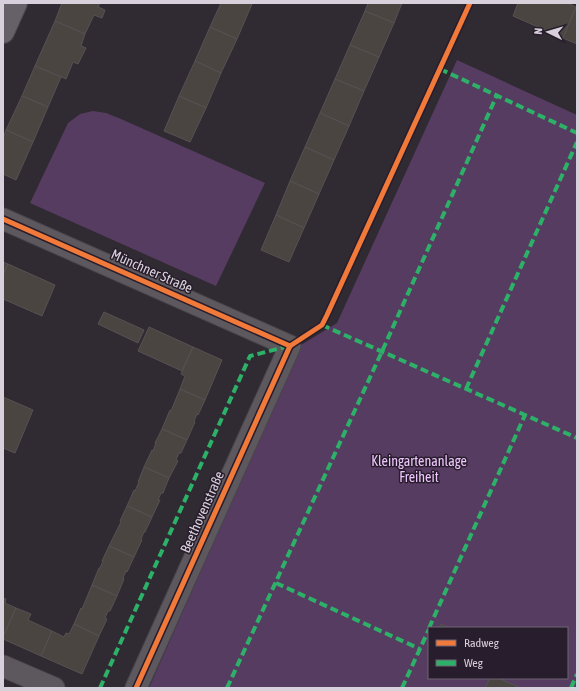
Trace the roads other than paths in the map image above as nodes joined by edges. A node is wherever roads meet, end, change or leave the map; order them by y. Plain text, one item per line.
1 (16, 3) edge
2 (3, 32) edge
3 (3, 218) edge
4 (290, 346) joint
5 (3, 666) edge
6 (54, 688) edge
7 (136, 688) edge

1 - 2 main road
3 - 4 street, Münchner Straße
4 - 7 street, Beethovenstraße
5 - 6 street

